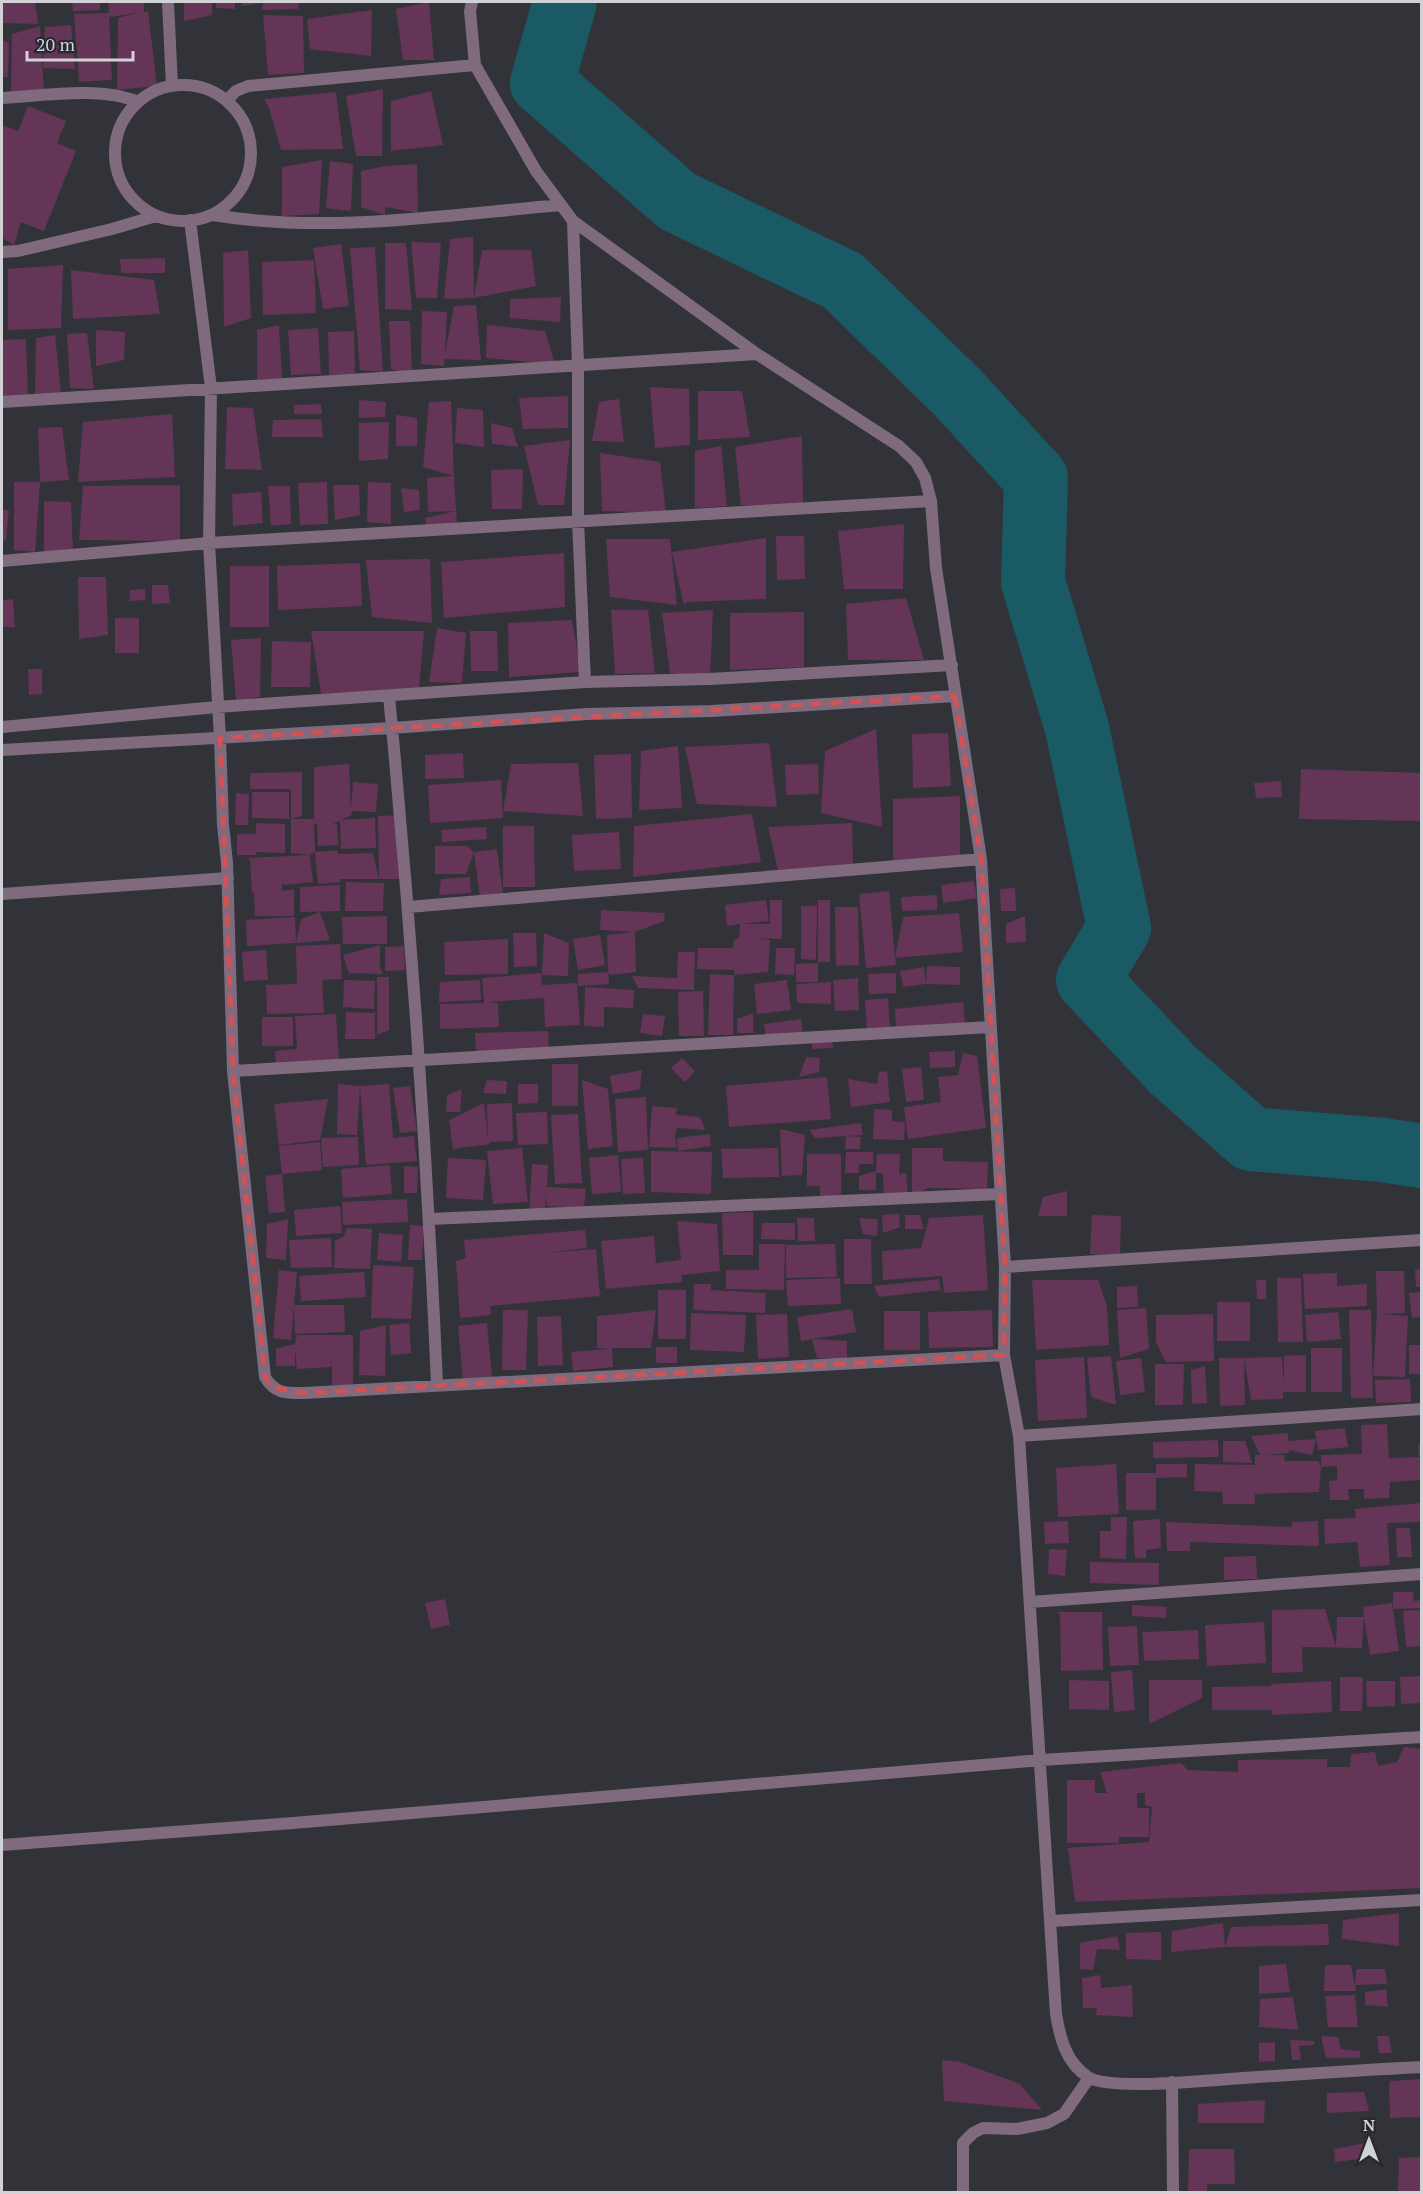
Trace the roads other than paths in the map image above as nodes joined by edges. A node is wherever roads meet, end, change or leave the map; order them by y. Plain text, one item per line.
1 (168, 2) edge
2 (472, 2) edge
3 (475, 65) junction
4 (172, 86) junction
5 (2, 98) edge
6 (227, 100) junction
7 (138, 102) junction
8 (561, 205) junction
9 (213, 215) junction
10 (156, 216) junction
11 (190, 220) junction
12 (573, 221) junction
13 (2, 252) edge
14 (757, 354) junction
15 (578, 365) junction
16 (212, 388) junction
17 (2, 402) edge
18 (931, 501) junction
19 (578, 521) junction
20 (208, 543) junction
21 (2, 561) edge
22 (952, 665) junction
23 (585, 682) junction
24 (389, 696) junction
25 (956, 696) junction
26 (217, 707) junction
27 (2, 727) edge
28 (392, 728) junction
29 (220, 738) junction
30 (2, 750) edge
31 (981, 859) junction
32 (228, 878) junction
33 (2, 894) edge
34 (408, 907) junction
35 (990, 1028) junction
36 (419, 1061) junction
37 (233, 1071) junction
38 (1000, 1194) junction
39 (430, 1219) junction
40 (1422, 1240) edge
41 (1005, 1267) junction
42 (1004, 1355) junction
43 (437, 1384) junction
44 (1422, 1409) edge
45 (1019, 1436) junction
46 (1422, 1574) edge
47 (1030, 1602) junction
48 (1422, 1737) edge
49 (1041, 1760) junction
50 (2, 1845) edge
51 (1422, 1900) edge
52 (1051, 1921) junction
53 (1422, 2067) edge
54 (1089, 2078) junction
55 (1172, 2082) junction
56 (963, 2193) edge
57 (1173, 2193) edge

1 - 4 street
2 - 3 street
3 - 6 street
3 - 8 street
4 - 6 street
4 - 7 street
5 - 7 street
6 - 9 street
7 - 10 street
8 - 9 street
8 - 12 street
9 - 11 street
10 - 11 street
10 - 13 street
11 - 16 street
12 - 14 street
12 - 15 street
14 - 15 street
14 - 18 street
15 - 16 street
15 - 19 street
16 - 17 street
16 - 20 street
18 - 19 street
18 - 22 street
19 - 20 street
19 - 23 street
20 - 21 street
20 - 26 street
22 - 23 street
22 - 25 street
23 - 24 street
24 - 26 street
24 - 28 street
25 - 28 street
25 - 31 street
26 - 27 street
26 - 29 street
28 - 29 street
28 - 34 street
29 - 30 street
29 - 32 street
31 - 34 street
31 - 35 street
32 - 33 street
32 - 37 street
34 - 36 street
35 - 36 street
35 - 38 street
36 - 37 street
36 - 39 street
37 - 43 street
38 - 39 street
38 - 41 street
39 - 43 street
40 - 41 street
41 - 42 street
42 - 43 street
42 - 45 street
44 - 45 street
45 - 47 street
46 - 47 street
47 - 49 street
48 - 49 street
49 - 50 street
49 - 52 street
51 - 52 street
52 - 54 street
53 - 55 street
54 - 55 street
54 - 56 street
55 - 57 street

